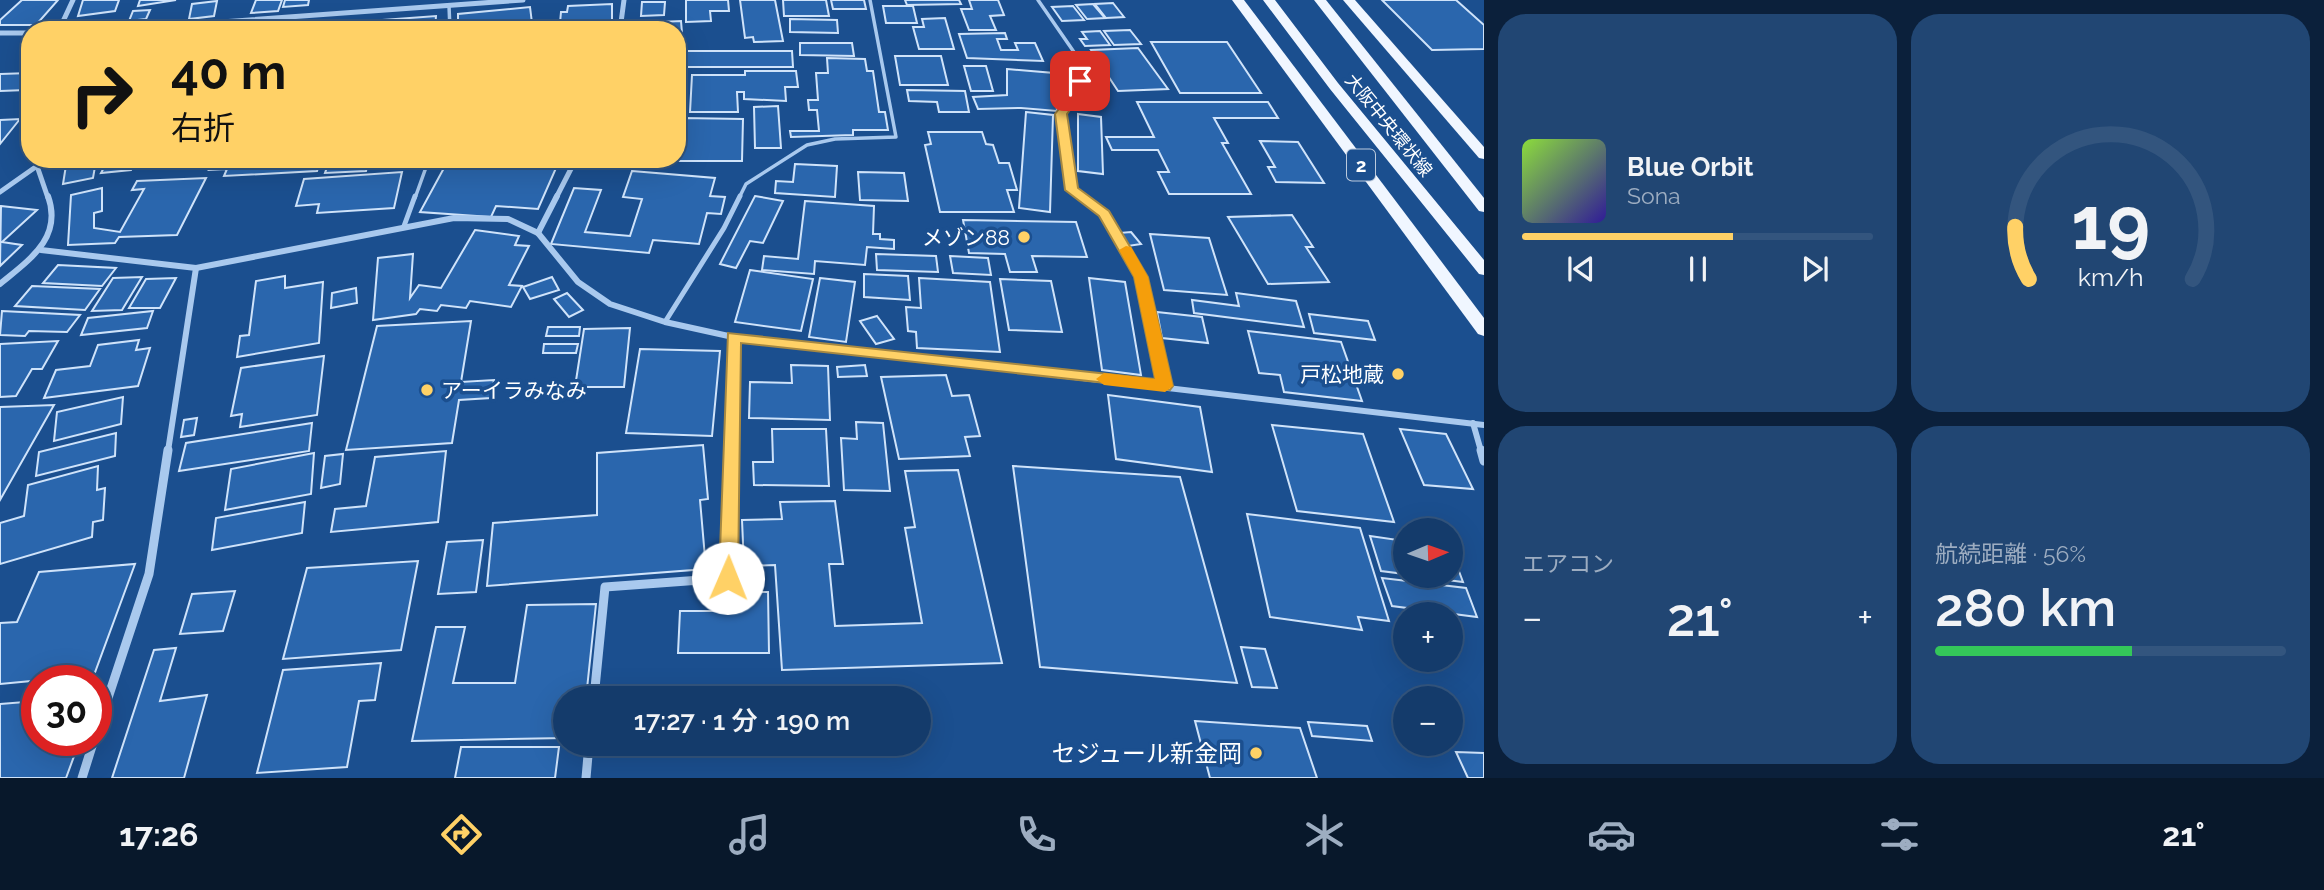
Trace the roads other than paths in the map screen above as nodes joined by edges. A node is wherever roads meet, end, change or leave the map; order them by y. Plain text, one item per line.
1 (73, 0) edge
2 (523, 0) edge
3 (624, 0) edge
4 (870, 0) edge
5 (1038, 0) edge
6 (1238, 0) edge
7 (1269, 0) edge
8 (1320, 0) edge
9 (1349, 0) edge
10 (440, 3) edge
11 (449, 6) junction
12 (63, 21) edge
13 (220, 21) edge
14 (450, 21) edge
15 (621, 21) edge
16 (0, 33) edge
17 (21, 33) edge
18 (1484, 155) edge
19 (32, 168) edge
20 (40, 168) edge
21 (426, 168) edge
22 (571, 168) edge
23 (0, 185) edge
24 (10, 185) junction
25 (0, 192) edge
26 (1484, 208) edge
27 (404, 226) junction
28 (538, 233) junction
29 (41, 250) junction
30 (196, 268) junction
31 (1484, 270) edge
32 (0, 284) edge
33 (665, 322) junction
34 (1484, 330) edge
35 (733, 337) junction
36 (1165, 386) junction
37 (1473, 423) junction
38 (1484, 425) edge
39 (1484, 461) edge
40 (112, 686) edge
41 (595, 686) edge
42 (89, 756) edge
43 (588, 756) edge
44 (82, 778) edge
45 (586, 778) edge

1 - 12 street
2 - 11 street
3 - 15 street
4 - 33 lane
5 - 36 lane
6 - 34 main road, 2
7 - 31 main road, 大阪中央環状線 / 2
8 - 26 main road, 大阪中央環状線
9 - 18 main road
10 - 11 street
10 - 13 street
11 - 14 lane
16 - 17 street
19 - 24 street
20 - 29 street
21 - 27 lane
22 - 28 street
23 - 24 street
24 - 25 street
27 - 28 street
27 - 30 street
28 - 33 street
29 - 30 street
29 - 32 street
30 - 40 street
33 - 35 street
35 - 36 street
35 - 41 street
36 - 37 street
37 - 38 street
37 - 39 street
42 - 44 street
43 - 45 street

